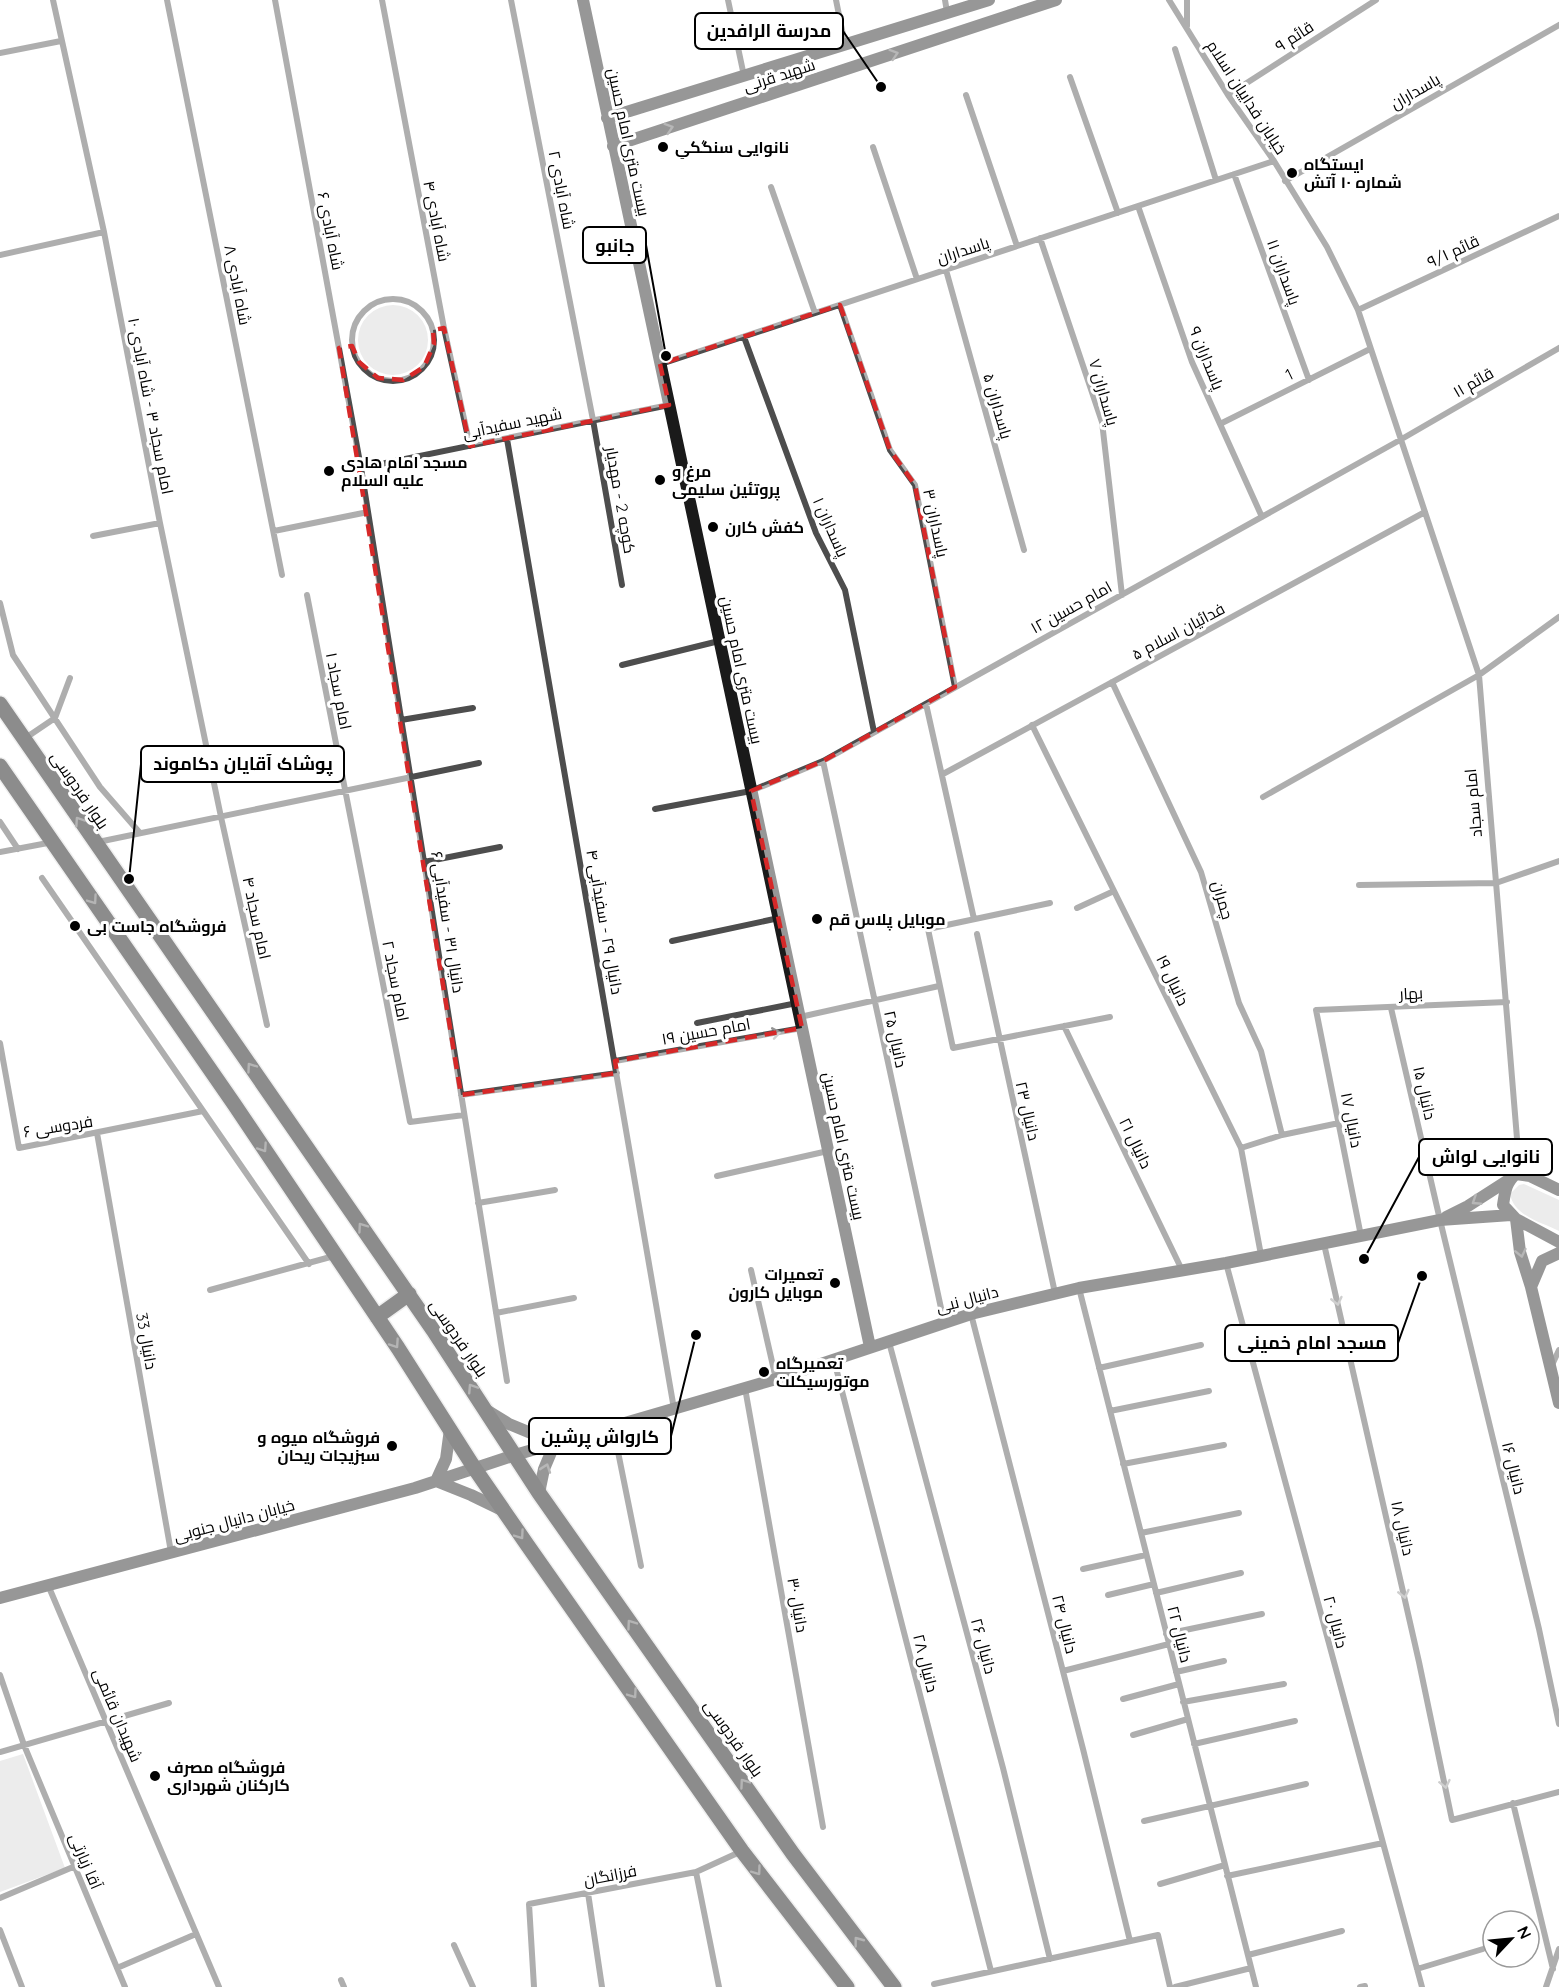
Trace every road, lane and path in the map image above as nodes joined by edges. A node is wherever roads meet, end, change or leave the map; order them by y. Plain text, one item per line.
1 (53, 0) edge
2 (167, 0) edge
3 (274, 0) edge
4 (382, 0) edge
5 (511, 0) edge
6 (583, 0) edge
7 (728, 0) edge
8 (836, 0) edge
9 (945, 0) edge
10 (989, 0) edge
11 (1056, 0) edge
12 (1169, 0) edge
13 (1187, 0) edge
14 (1376, 0) edge
15 (948, 13) junction
16 (1559, 25) edge
17 (1187, 29) junction
18 (61, 41) junction
19 (845, 45) junction
20 (1174, 49) dead end
21 (0, 54) edge
22 (744, 77) junction
23 (1070, 77) dead end
24 (966, 95) dead end
25 (1228, 95) junction
26 (607, 118) junction
27 (613, 146) junction
28 (873, 147) dead end
29 (1274, 161) junction
30 (1234, 174) junction
31 (1216, 180) junction
32 (1285, 181) junction
33 (771, 187) dead end
34 (1138, 206) junction
35 (1118, 213) junction
36 (1559, 216) edge
37 (104, 232) junction
38 (1040, 238) junction
39 (1017, 246) junction
40 (0, 255) edge
41 (946, 270) junction
42 (917, 279) junction
43 (840, 305) junction
44 (1358, 310) junction
45 (815, 313) junction
46 (444, 328) junction
47 (433, 330) junction
48 (744, 337) junction
49 (352, 346) junction
50 (339, 348) junction
51 (1559, 348) edge
52 (1370, 350) junction
53 (660, 364) junction
54 (1309, 380) junction
55 (669, 405) junction
56 (593, 420) junction
57 (1220, 424) junction
58 (507, 438) junction
59 (1400, 440) junction
60 (470, 446) junction
61 (361, 468) junction
62 (368, 512) junction
63 (1425, 512) junction
64 (1262, 517) junction
65 (160, 523) junction
66 (274, 531) junction
67 (93, 536) dead end
68 (1024, 550) dead end
69 (282, 575) dead end
70 (622, 585) dead end
71 (307, 595) dead end
72 (1122, 595) junction
73 (0, 603) edge
74 (1559, 618) edge
75 (719, 641) junction
76 (622, 665) dead end
77 (1479, 675) junction
78 (70, 678) dead end
79 (1112, 682) junction
80 (955, 687) junction
81 (0, 704) edge
82 (926, 704) junction
83 (473, 708) dead end
84 (55, 718) junction
85 (401, 720) junction
86 (1032, 726) junction
87 (874, 732) junction
88 (24, 740) junction
89 (823, 761) junction
90 (479, 763) dead end
91 (0, 766) edge
92 (943, 774) junction
93 (411, 778) junction
94 (751, 791) junction
95 (345, 792) junction
96 (1263, 797) dead end
97 (655, 809) dead end
98 (220, 817) junction
99 (0, 822) edge
100 (140, 833) junction
101 (53, 842) junction
102 (94, 843) junction
103 (500, 847) dead end
104 (18, 849) junction
105 (0, 852) edge
106 (1559, 861) edge
107 (424, 862) junction
108 (42, 878) dead end
109 (1496, 883) junction
110 (1359, 885) dead end
111 (1114, 891) junction
112 (1050, 903) dead end
113 (1077, 908) dead end
114 (778, 918) junction
115 (974, 919) junction
116 (977, 934) dead end
117 (672, 941) dead end
118 (939, 986) junction
119 (873, 1002) junction
120 (1507, 1002) junction
121 (796, 1003) junction
122 (1391, 1008) junction
123 (1316, 1010) joint
124 (1110, 1017) dead end
125 (801, 1022) junction
126 (697, 1023) dead end
127 (267, 1025) dead end
128 (1064, 1026) junction
129 (999, 1039) junction
130 (0, 1043) edge
131 (615, 1061) junction
132 (617, 1073) junction
133 (461, 1095) junction
134 (203, 1111) junction
135 (464, 1114) junction
136 (1339, 1123) junction
137 (97, 1133) junction
138 (1282, 1136) junction
139 (1241, 1148) junction
140 (828, 1151) junction
141 (717, 1176) dead end
142 (1515, 1177) junction
143 (555, 1190) dead end
144 (1559, 1190) edge
145 (478, 1203) junction
146 (1514, 1217) junction
147 (1440, 1220) junction
148 (1362, 1236) junction
149 (1559, 1242) edge
150 (1324, 1244) junction
151 (1559, 1253) edge
152 (335, 1255) junction
153 (1262, 1256) junction
154 (1226, 1263) junction
155 (309, 1264) junction
156 (751, 1270) dead end
157 (1183, 1271) junction
158 (1531, 1287) junction
159 (1079, 1288) junction
160 (210, 1290) dead end
161 (1055, 1293) junction
162 (409, 1294) junction
163 (574, 1298) dead end
164 (496, 1312) junction
165 (971, 1314) junction
166 (377, 1317) junction
167 (944, 1322) junction
168 (889, 1341) junction
169 (1201, 1345) dead end
170 (870, 1347) junction
171 (1559, 1350) edge
172 (834, 1360) junction
173 (1099, 1368) junction
174 (1550, 1369) junction
175 (776, 1379) junction
176 (507, 1381) dead end
177 (745, 1388) junction
178 (1209, 1390) dead end
179 (1559, 1403) edge
180 (485, 1408) junction
181 (674, 1410) junction
182 (1110, 1411) junction
183 (613, 1427) junction
184 (450, 1429) junction
185 (555, 1443) junction
186 (1224, 1445) dead end
187 (515, 1455) junction
188 (1124, 1464) junction
189 (475, 1469) junction
190 (436, 1481) junction
191 (539, 1493) junction
192 (504, 1511) junction
193 (1239, 1513) dead end
194 (1141, 1533) junction
195 (171, 1554) junction
196 (1146, 1555) junction
197 (641, 1566) dead end
198 (1083, 1569) dead end
199 (1241, 1573) dead end
200 (1154, 1584) junction
201 (48, 1586) junction
202 (1156, 1593) junction
203 (1108, 1595) dead end
204 (0, 1598) edge
205 (1262, 1614) dead end
206 (1167, 1635) junction
207 (1169, 1644) junction
208 (1224, 1661) dead end
209 (1063, 1671) junction
210 (1176, 1672) junction
211 (0, 1675) edge
212 (1179, 1684) junction
213 (1284, 1684) dead end
214 (1123, 1699) dead end
215 (169, 1702) dead end
216 (1183, 1702) junction
217 (1188, 1719) junction
218 (106, 1720) junction
219 (1295, 1721) dead end
220 (1559, 1724) edge
221 (1133, 1735) dead end
222 (1194, 1744) junction
223 (24, 1745) junction
224 (0, 1752) edge
225 (1306, 1784) dead end
226 (1559, 1792) edge
227 (1513, 1803) junction
228 (1209, 1805) junction
229 (1144, 1821) dead end
230 (823, 1827) dead end
231 (1383, 1843) junction
232 (742, 1851) junction
233 (1225, 1865) junction
234 (73, 1867) junction
235 (696, 1872) junction
236 (1227, 1876) junction
237 (1160, 1884) dead end
238 (588, 1893) junction
239 (0, 1898) edge
240 (0, 1930) edge
241 (1342, 1931) dead end
242 (196, 1934) junction
243 (1130, 1941) junction
244 (454, 1946) dead end
245 (1481, 1949) edge
246 (1559, 1949) edge
247 (1248, 1955) junction
248 (1050, 1959) junction
249 (117, 1968) junction
250 (1251, 1968) junction
251 (1417, 1969) junction
252 (1553, 1969) junction
253 (991, 1971) junction
254 (934, 1984) dead end
255 (22, 1987) edge
256 (125, 1987) edge
257 (219, 1987) edge
258 (473, 1987) edge
259 (534, 1987) edge
260 (602, 1987) edge
261 (719, 1987) edge
262 (846, 1987) edge
263 (894, 1987) edge
264 (1172, 1987) edge
265 (1256, 1987) edge
266 (1422, 1987) edge
267 (1546, 1987) edge

1 - 18 street, امام سجاد ۳ - شاه آبادی ۱۰
2 - 66 street, شاه آبادی ۸
3 - 50 street, شاه آبادی ۶
4 - 46 street, شاه آبادی ۴
5 - 56 street, شاه آبادی ۲
6 - 26 main road, بیست متری امام حسین
7 - 22 street
8 - 19 street
9 - 15 street
10 - 15 main road, شهید قرنی
27 -> 11 main road, شهید قرنی
12 - 17 street, خیابان فداییان اسلام
13 - 17 street
14 - 25 street, قائم ۹
15 - 19 main road, شهید قرنی
16 - 32 street, پاسداران
17 - 25 street, خیابان فداییان اسلام
18 - 21 street
18 - 37 street, امام سجاد ۳ - شاه آبادی ۱۰
19 - 22 main road, شهید قرنی
20 - 31 street
22 - 26 main road, شهید قرنی
23 - 35 street
24 - 39 street
25 - 29 street, خیابان فداییان اسلام
26 - 27 main road, بیست متری امام حسین
27 - 53 main road, بیست متری امام حسین
28 - 42 street
29 - 30 street, پاسداران
29 - 32 street, خیابان فداییان اسلام
30 - 31 street, پاسداران
30 - 54 street, پاسداران ۱۱
31 - 34 street, پاسداران
32 - 44 street, خیابان فداییان اسلام
33 - 45 street
34 - 35 street, پاسداران
34 - 57 street, پاسداران ۹
35 - 38 street, پاسداران
36 - 44 street, قائم ۹/۱
37 - 40 street
37 - 65 street, امام سجاد ۳ - شاه آبادی ۱۰
38 - 39 street, پاسداران
38 - 72 street, پاسداران ۷
39 - 41 street, پاسداران
41 - 42 street, پاسداران
41 - 68 street, پاسداران ۵
42 - 43 street, پاسداران
43 - 45 street, پاسداران
43 - 80 street, پاسداران ۳
44 - 52 street, خیابان فداییان اسلام
45 - 48 street, پاسداران
46 - 47 street
46 - 60 street, شاه آبادی ۴
47 - 49 street
47 - 49 street
48 - 53 street, پاسداران
48 - 87 street, پاسداران ۱
49 - 50 street
50 - 61 street, شاه آبادی ۶
51 - 59 street, قائم ۱۱
52 - 54 street, 1
52 - 59 street, خیابان فداییان اسلام
53 - 55 main road, بیست متری امام حسین
54 - 57 street, 1
55 - 56 street, شهید سفیدآبی
55 - 75 main road, بیست متری امام حسین
56 - 58 street, شهید سفیدآبی
56 - 70 street, کوچه 2 - مهدیار
57 - 64 street, پاسداران ۹
58 - 60 street, شهید سفیدآبی
58 - 131 street, دانیال ۲۹ - سفیدآبی ۴
59 - 63 street, امام سجاد
59 - 64 street, امام حسین ۱۲
60 - 61 street, شهید سفیدآبی
61 - 62 street, دانیال ۳۱ - سفیدآبی ۶
62 - 66 street
62 - 85 street, دانیال ۳۱ - سفیدآبی ۶
63 - 77 street, امام سجاد
63 - 79 street, فدائیان اسلام ۵
64 - 72 street, امام حسین ۱۲
65 - 67 street
65 - 98 street, امام سجاد ۳ - شاه آبادی ۱۰
66 - 69 street, شاه آبادی ۸
71 - 95 street, امام سجاد ۱
72 - 80 street, امام حسین ۱۲
73 - 84 street
74 - 77 street
75 - 76 street
75 - 94 main road, بیست متری امام حسین
77 - 96 street
77 - 109 street, امام سجاد
78 - 84 street
79 - 86 street, فدائیان اسلام ۵
79 - 138 street, چمران
80 - 82 street, امام حسین ۱۲
81 - 88 main road, بلوار فردوسی
82 - 87 street, امام حسین ۱۲
82 - 92 street
83 - 85 street
84 - 88 street
84 - 100 street
85 - 93 street, دانیال ۳۱ - سفیدآبی ۶
86 - 92 street, فدائیان اسلام ۵
86 - 111 street, دانیال ۱۹
87 - 89 street, امام حسین ۱۲
102 -> 88 main road, بلوار فردوسی
89 - 94 street, امام حسین ۱۲
89 - 119 street, دانیال ۲۵
90 - 93 street
91 - 101 main road
92 - 115 street
93 - 95 street
93 - 107 street, دانیال ۳۱ - سفیدآبی ۶
94 - 97 street, امام حسین ۱۲
94 - 114 main road, بیست متری امام حسین
95 - 98 street
95 - 135 street, امام سجاد ۲
98 - 100 street
98 - 127 street, امام سجاد ۴
99 - 104 street
100 - 102 street
101 - 104 street
101 -> 152 main road
162 -> 102 main road, بلوار فردوسی
103 - 107 street
104 - 105 street
106 - 109 street
107 - 133 street, دانیال ۳۱ - سفیدآبی ۶
108 - 134 street
109 - 110 street
109 - 120 street, امام سجاد
111 - 113 street
111 - 139 street, دانیال ۱۹
112 - 115 street
114 - 117 street
114 - 121 main road, بیست متری امام حسین
115 - 118 street
116 - 129 street, دانیال ۲۳
118 - 119 street, امام حسین ۱۹
118 - 129 street
119 - 125 street, امام حسین ۱۹
119 - 167 street, دانیال ۲۵
120 - 122 street, بهار
120 - 142 street, امام سجاد
121 - 125 main road, بیست متری امام حسین
121 - 126 street
122 - 123 street, بهار
122 - 147 street, دانیال ۱۵
123 - 136 street, دانیال ۱۷
124 - 128 street
131 -> 125 street, امام حسین ۱۹
125 - 140 main road, بیست متری امام حسین
128 - 129 street
128 - 157 street, دانیال ۲۱
129 - 161 street, دانیال ۲۳
130 - 137 street, فردوسی ۶
131 - 132 street, دانیال ۲۹ - سفیدآبی ۴
132 - 133 street
132 - 181 street, دانیال ۲۹ - سفیدآبی ۴
133 - 135 street, دانیال ۳۱ - سفیدآبی ۶
134 - 137 street, فردوسی ۶
134 - 155 street
135 - 145 street, دانیال ۳۱ - سفیدآبی ۶
136 - 138 street
136 - 148 street, دانیال ۱۷
137 - 195 street, دانیال 33
138 - 139 street
139 - 153 street, دانیال ۱۹
140 - 141 street
140 - 170 main road, بیست متری امام حسین
142 - 144 main road
142 - 146 main road
142 -> 147 main road, دانیال نبی
143 - 145 street
145 - 164 street, دانیال ۳۱ - سفیدآبی ۶
146 - 147 main road, دانیال نبی
146 - 149 main road
146 -> 158 main road
147 - 148 main road, دانیال نبی
147 - 220 street, دانیال ۱۶
148 - 150 main road, دانیال نبی
150 - 153 main road, دانیال نبی
150 -> 227 street, دانیال ۱۸
151 - 158 main road
152 - 155 street
152 - 166 main road
153 - 154 main road, دانیال نبی
154 - 157 main road, دانیال نبی
154 - 231 street, دانیال ۲۰
155 - 160 street
156 - 175 street
157 - 159 main road, دانیال نبی
158 - 174 main road
159 - 161 main road, دانیال نبی
159 - 173 street, دانیال ۲۲
161 - 165 main road, دانیال نبی
162 - 166 main road
180 -> 162 main road, بلوار فردوسی
163 - 164 street
164 - 176 street, دانیال ۳۱ - سفیدآبی ۶
165 - 167 main road, دانیال نبی
165 - 209 street, دانیال ۲۴
166 -> 184 main road
167 - 168 main road, دانیال نبی
168 - 170 main road, دانیال نبی
168 - 248 street, دانیال ۲۶
169 - 173 street
170 - 172 main road, دانیال نبی
171 - 174 street
172 - 175 main road, دانیال نبی
172 - 253 street, دانیال ۲۸
173 - 182 street, دانیال ۲۲
174 - 179 main road
175 - 177 main road, دانیال نبی
177 - 181 main road, دانیال نبی
177 - 230 street, دانیال ۳۰
178 - 182 street
180 - 185 main road
180 - 187 main road, بلوار فردوسی
181 - 183 main road, دانیال نبی
182 - 188 street, دانیال ۲۲
183 - 185 main road, دانیال نبی
183 - 197 street
184 - 189 main road
184 - 190 main road
185 - 187 main road, دانیال نبی
191 -> 185 main road
186 - 188 street
187 - 189 main road, دانیال نبی
187 - 191 main road, بلوار فردوسی
188 - 194 street, دانیال ۲۲
189 - 190 main road, خیابان دانیال جنوبی
189 - 192 main road
190 - 192 main road
190 - 195 main road, خیابان دانیال جنوبی
263 -> 191 main road, بلوار فردوسی
192 -> 232 main road
193 - 194 street
194 - 196 street, دانیال ۲۲
195 - 201 main road, خیابان دانیال جنوبی
196 - 198 street
196 - 200 street, دانیال ۲۲
199 - 202 street
200 - 202 street, دانیال ۲۲
200 - 203 street
201 - 204 main road, خیابان دانیال جنوبی
201 - 218 street, شهیدان قائمی
202 - 206 street, دانیال ۲۲
205 - 206 street
206 - 207 street, دانیال ۲۲
207 - 209 street
207 - 210 street, دانیال ۲۲
208 - 210 street
209 - 243 street, دانیال ۲۴
210 - 212 street, دانیال ۲۲
211 - 223 street, آقا زیارتی
212 - 214 street
212 - 216 street, دانیال ۲۲
213 - 216 street
215 - 218 street
216 - 217 street, دانیال ۲۲
217 - 221 street
217 - 222 street, دانیال ۲۲
218 - 223 street
218 - 242 street, شهیدان قائمی
219 - 222 street
222 - 228 street, دانیال ۲۲
223 - 224 street
223 - 234 street, آقا زیارتی
225 - 228 street
226 - 227 street
227 - 252 street
228 - 229 street
228 - 233 street, دانیال ۲۲
231 - 236 street
231 - 251 street, دانیال ۲۰
232 - 235 street, فرزانگان
232 -> 262 main road
233 - 236 street, دانیال ۲۲
233 - 237 street
234 - 239 street
234 - 249 street, آقا زیارتی
235 - 238 street, فرزانگان
235 - 261 street
236 - 247 street, دانیال ۲۲
238 - 259 street, فرزانگان
238 - 260 street
240 - 255 street
241 - 247 street
242 - 249 street
242 - 257 street, شهیدان قائمی
243 - 248 street
243 - 264 street
244 - 258 street
245 - 251 street
246 - 252 street
247 - 250 street, دانیال ۲۲
248 - 253 street
249 - 256 street, آقا زیارتی
250 - 264 street
250 - 265 street, دانیال ۲۲
251 - 266 street, دانیال ۲۰
252 - 267 street
253 - 254 street

